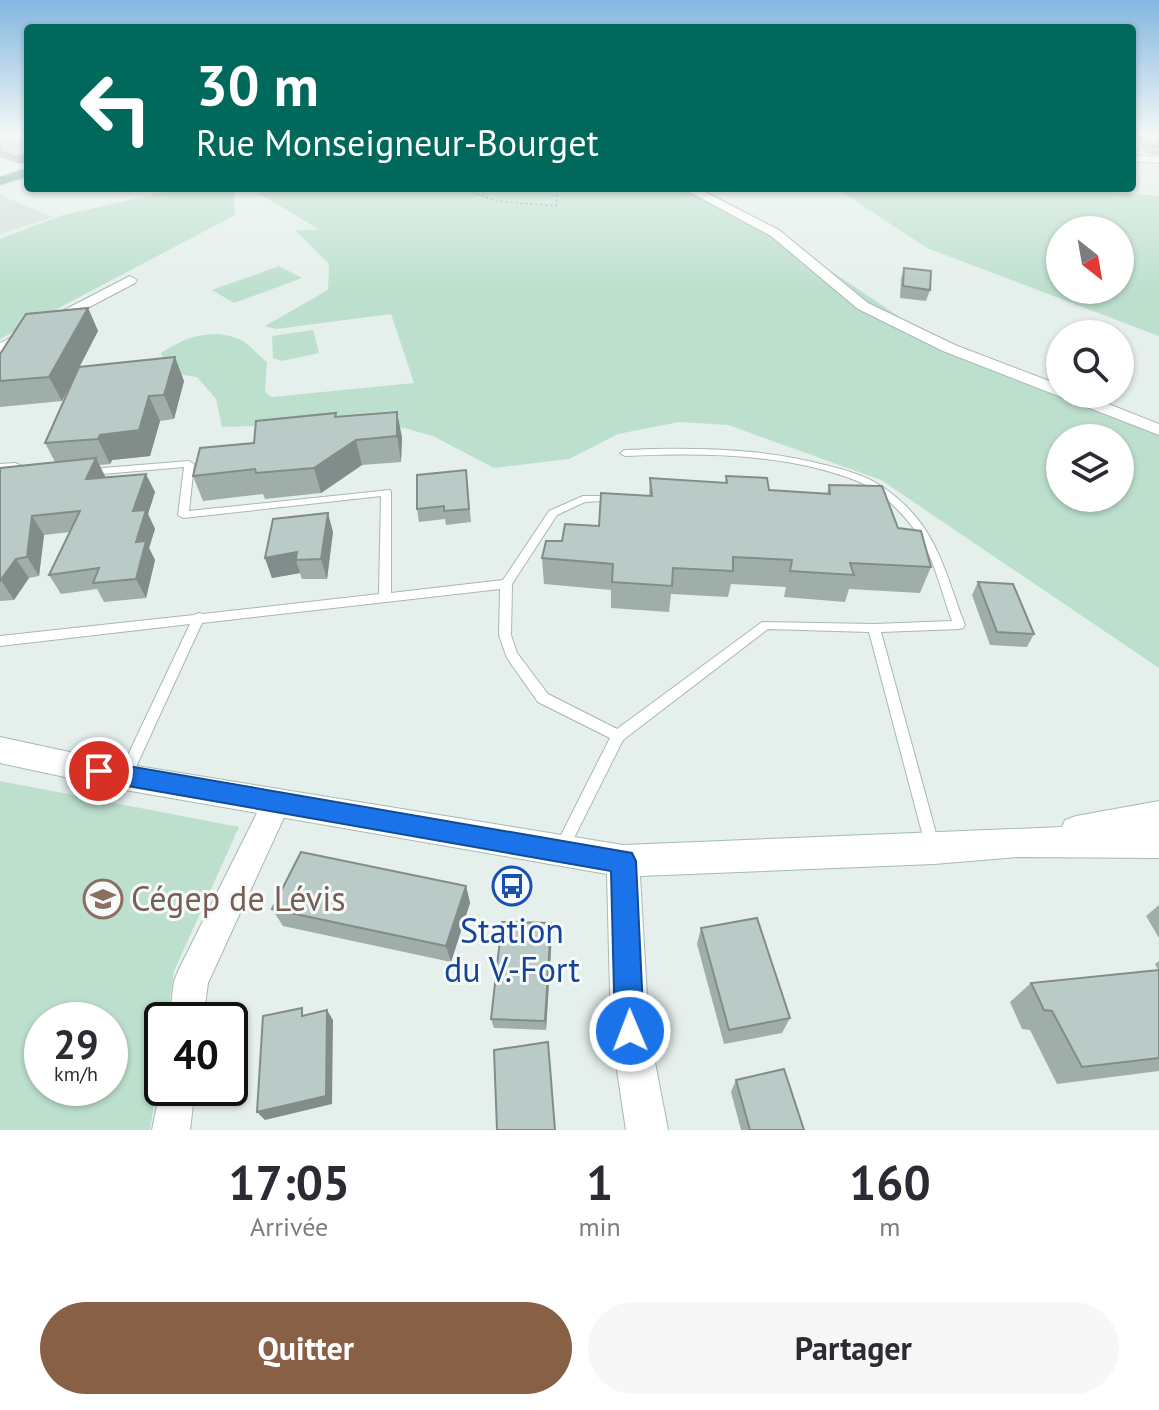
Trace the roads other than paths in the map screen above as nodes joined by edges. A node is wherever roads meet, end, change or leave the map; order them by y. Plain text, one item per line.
1 (696, 192) edge
2 (130, 280) dead end
3 (0, 349) edge
4 (1046, 386) edge
5 (1103, 408) edge
6 (1159, 430) edge
7 (625, 453) dead end
8 (0, 467) edge
9 (82, 473) edge
10 (36, 476) edge
11 (628, 497) edge
12 (883, 505) edge
13 (898, 506) junction
14 (506, 584) junction
15 (385, 597) junction
16 (199, 617) junction
17 (874, 628) junction
18 (0, 641) edge
19 (618, 736) junction
20 (0, 750) edge
21 (125, 777) junction
22 (277, 802) junction
23 (1159, 816) edge
24 (1018, 842) junction
25 (1159, 843) edge
26 (934, 849) junction
27 (560, 852) junction
28 (623, 861) junction
29 (188, 1002) edge
30 (174, 1106) edge
31 (171, 1130) edge
32 (647, 1130) edge

1 - 4 street
2 - 3 street
5 - 6 street
7 - 13 lane
8 - 10 lane
9 - 15 lane
11 - 14 lane
12 - 13 lane
13 - 17 lane
14 - 15 lane
14 - 19 lane
15 - 16 lane
16 - 18 lane
16 - 21 lane
17 - 19 lane
17 - 26 lane
19 - 27 lane
20 - 21 street
21 - 22 street
22 - 27 street
22 - 29 street
23 - 24 street
24 - 25 street
24 - 26 street
26 - 28 street
27 - 28 street
28 - 32 street
30 - 31 street

